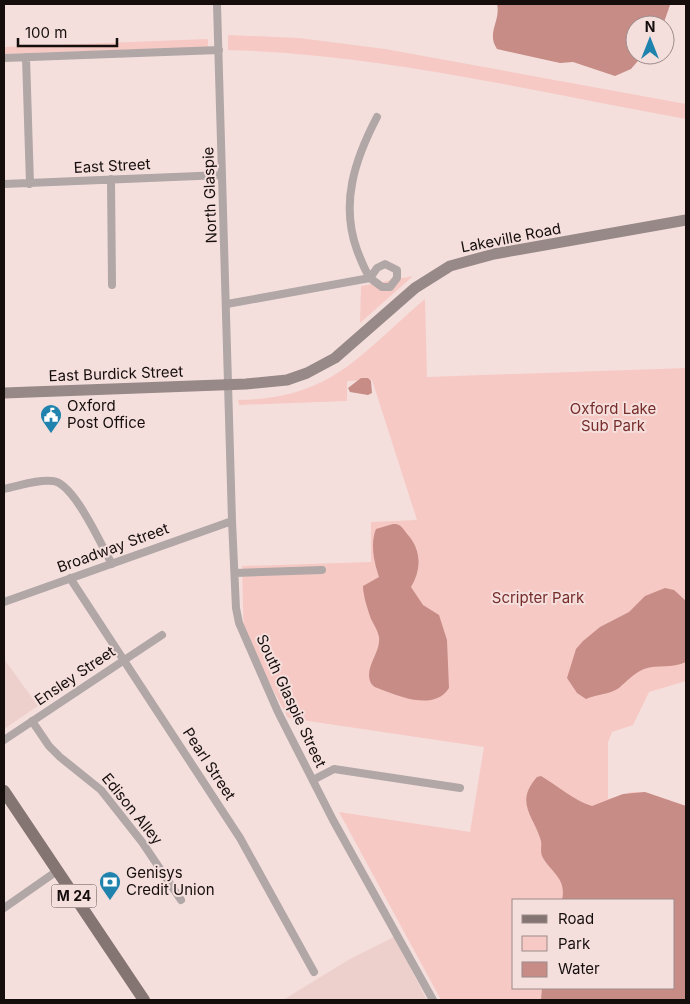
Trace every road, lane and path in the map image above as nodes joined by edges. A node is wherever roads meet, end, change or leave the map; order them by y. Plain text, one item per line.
1 (217, 4) edge
2 (219, 50) junction
3 (26, 57) junction
4 (4, 58) edge
5 (377, 117) dead end
6 (222, 175) junction
7 (111, 179) junction
8 (4, 184) edge
9 (30, 184) junction
10 (686, 220) edge
11 (112, 285) dead end
12 (227, 304) junction
13 (228, 385) junction
14 (4, 393) edge
15 (4, 489) edge
16 (232, 521) junction
17 (112, 564) junction
18 (322, 570) dead end
19 (235, 573) junction
20 (70, 578) junction
21 (4, 602) edge
22 (162, 635) dead end
23 (125, 660) junction
24 (32, 721) junction
25 (4, 740) edge
26 (313, 780) junction
27 (460, 788) dead end
28 (4, 791) edge
29 (58, 871) junction
30 (181, 900) dead end
31 (4, 908) edge
32 (314, 972) dead end
33 (144, 1000) edge
34 (432, 1000) edge

1 - 2 street, North Glaspie
2 - 3 street
2 - 6 street, North Glaspie
3 - 4 street
3 - 9 street
5 - 12 street
6 - 7 street, East Street
6 - 12 street, North Glaspie
7 - 9 street, East Street
7 - 11 street
8 - 9 street, East Street
10 - 13 main road, Lakeville Road
12 - 13 street, North Glaspie
13 - 14 main road, East Burdick Street
13 - 16 street, South Glaspie Street
15 - 17 street
16 - 17 street, Broadway Street
16 - 19 street, South Glaspie Street
17 - 20 street, Broadway Street
18 - 19 street
19 - 26 street, South Glaspie Street
20 - 21 street, Broadway Street
20 - 23 street, Pearl Street
22 - 23 street, Ensley Street
23 - 24 street, Ensley Street
23 - 32 street, Pearl Street
24 - 25 street, Ensley Street
24 - 30 street, Edison Alley
26 - 27 street
26 - 34 street, South Glaspie Street
28 - 29 main road, M 24
29 - 31 street
29 - 33 main road, M 24

